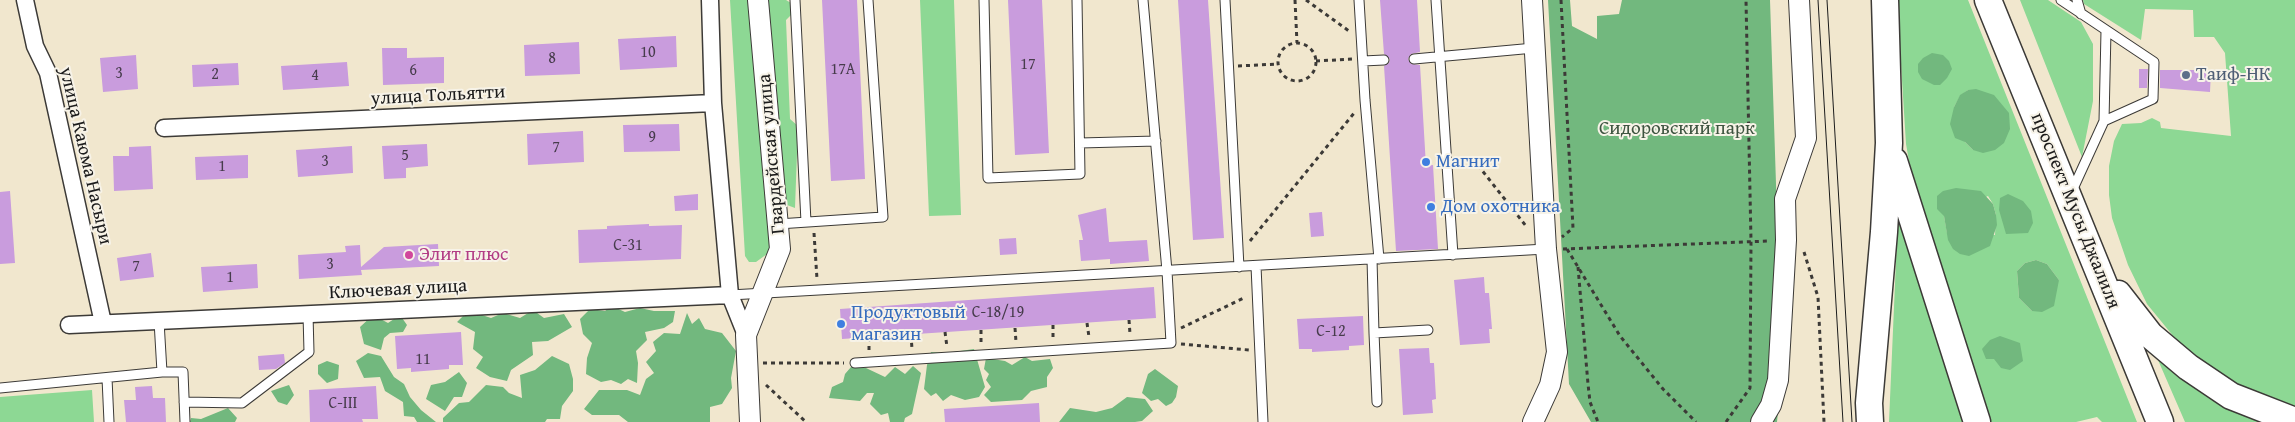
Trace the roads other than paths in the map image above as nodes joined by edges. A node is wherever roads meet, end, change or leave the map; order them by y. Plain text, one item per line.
1 (25, 0) edge
2 (710, 0) edge
3 (758, 0) edge
4 (795, 0) edge
5 (868, 0) edge
6 (984, 0) edge
7 (1077, 0) edge
8 (1143, 0) edge
9 (1225, 0) edge
10 (1359, 0) edge
11 (1436, 0) edge
12 (1532, 0) edge
13 (1799, 0) edge
14 (1885, 0) edge
15 (1988, 0) edge
16 (2060, 0) edge
17 (2077, 0) edge
18 (2081, 14) junction
19 (2106, 31) junction
20 (1534, 48) junction
21 (1440, 56) junction
22 (1414, 58) dead end
23 (1384, 60) dead end
24 (1363, 61) junction
25 (713, 102) junction
26 (2104, 122) junction
27 (164, 128) dead end
28 (1156, 141) junction
29 (1080, 143) junction
30 (1888, 143) junction
31 (2070, 196) junction
32 (810, 222) junction
33 (778, 224) junction
34 (1546, 249) junction
35 (1453, 255) junction
36 (1376, 259) junction
37 (1256, 266) junction
38 (1239, 267) junction
39 (1167, 271) junction
40 (2100, 271) junction
41 (763, 293) junction
42 (730, 295) junction
43 (308, 314) junction
44 (159, 321) junction
45 (103, 323) junction
46 (69, 326) dead end
47 (1428, 330) dead end
48 (1374, 333) junction
49 (746, 335) junction
50 (855, 363) road end
51 (162, 372) junction
52 (106, 378) junction
53 (0, 388) edge
54 (184, 402) junction
55 (1377, 402) dead end
56 (1539, 416) edge
57 (2295, 421) edge
58 (109, 422) edge
59 (185, 422) edge
60 (750, 422) edge
61 (1263, 422) edge
62 (1761, 422) edge
63 (1870, 422) edge
64 (1977, 422) edge
65 (2160, 422) edge

1 - 45 street, улица Каюма Насыри
2 - 25 street
3 - 33 street, Гвардейская улица
4 - 32 lane
5 - 32 lane
6 - 29 lane
7 - 29 lane
8 - 28 lane
9 - 38 lane
10 - 24 lane
11 - 21 lane
12 - 20 street
13 - 62 street
14 - 30 main road
15 - 31 main road, проспект Мусы Джалиля
16 - 18 lane
17 - 18 lane
18 - 19 lane
19 - 26 lane
19 - 26 lane
20 - 21 lane
20 - 34 street
21 - 22 lane
21 - 35 lane
23 - 24 lane
24 - 36 lane
25 - 27 street, улица Тольятти
25 - 42 street
26 - 31 lane
28 - 29 lane
28 - 39 lane
30 - 63 main road
30 - 64 main road
31 - 40 main road, проспект Мусы Джалиля
32 - 33 lane
33 - 41 street, Гвардейская улица
34 - 35 lane
34 - 56 street
35 - 36 lane
36 - 37 lane
36 - 48 lane
37 - 38 lane
37 - 61 lane
38 - 39 lane
39 - 41 lane
39 - 50 lane
40 - 57 main road
40 - 65 main road, проспект Мусы Джалиля
41 - 42 lane
41 - 49 street, Гвардейская улица
42 - 43 street, Ключевая улица
42 - 49 street
43 - 44 street, Ключевая улица
43 - 54 lane
44 - 45 street, Ключевая улица
44 - 51 lane
45 - 46 street, Ключевая улица
47 - 48 lane
48 - 55 lane
49 - 60 street, Гвардейская улица
51 - 52 lane
51 - 54 lane
52 - 53 lane
52 - 58 lane
54 - 59 lane

